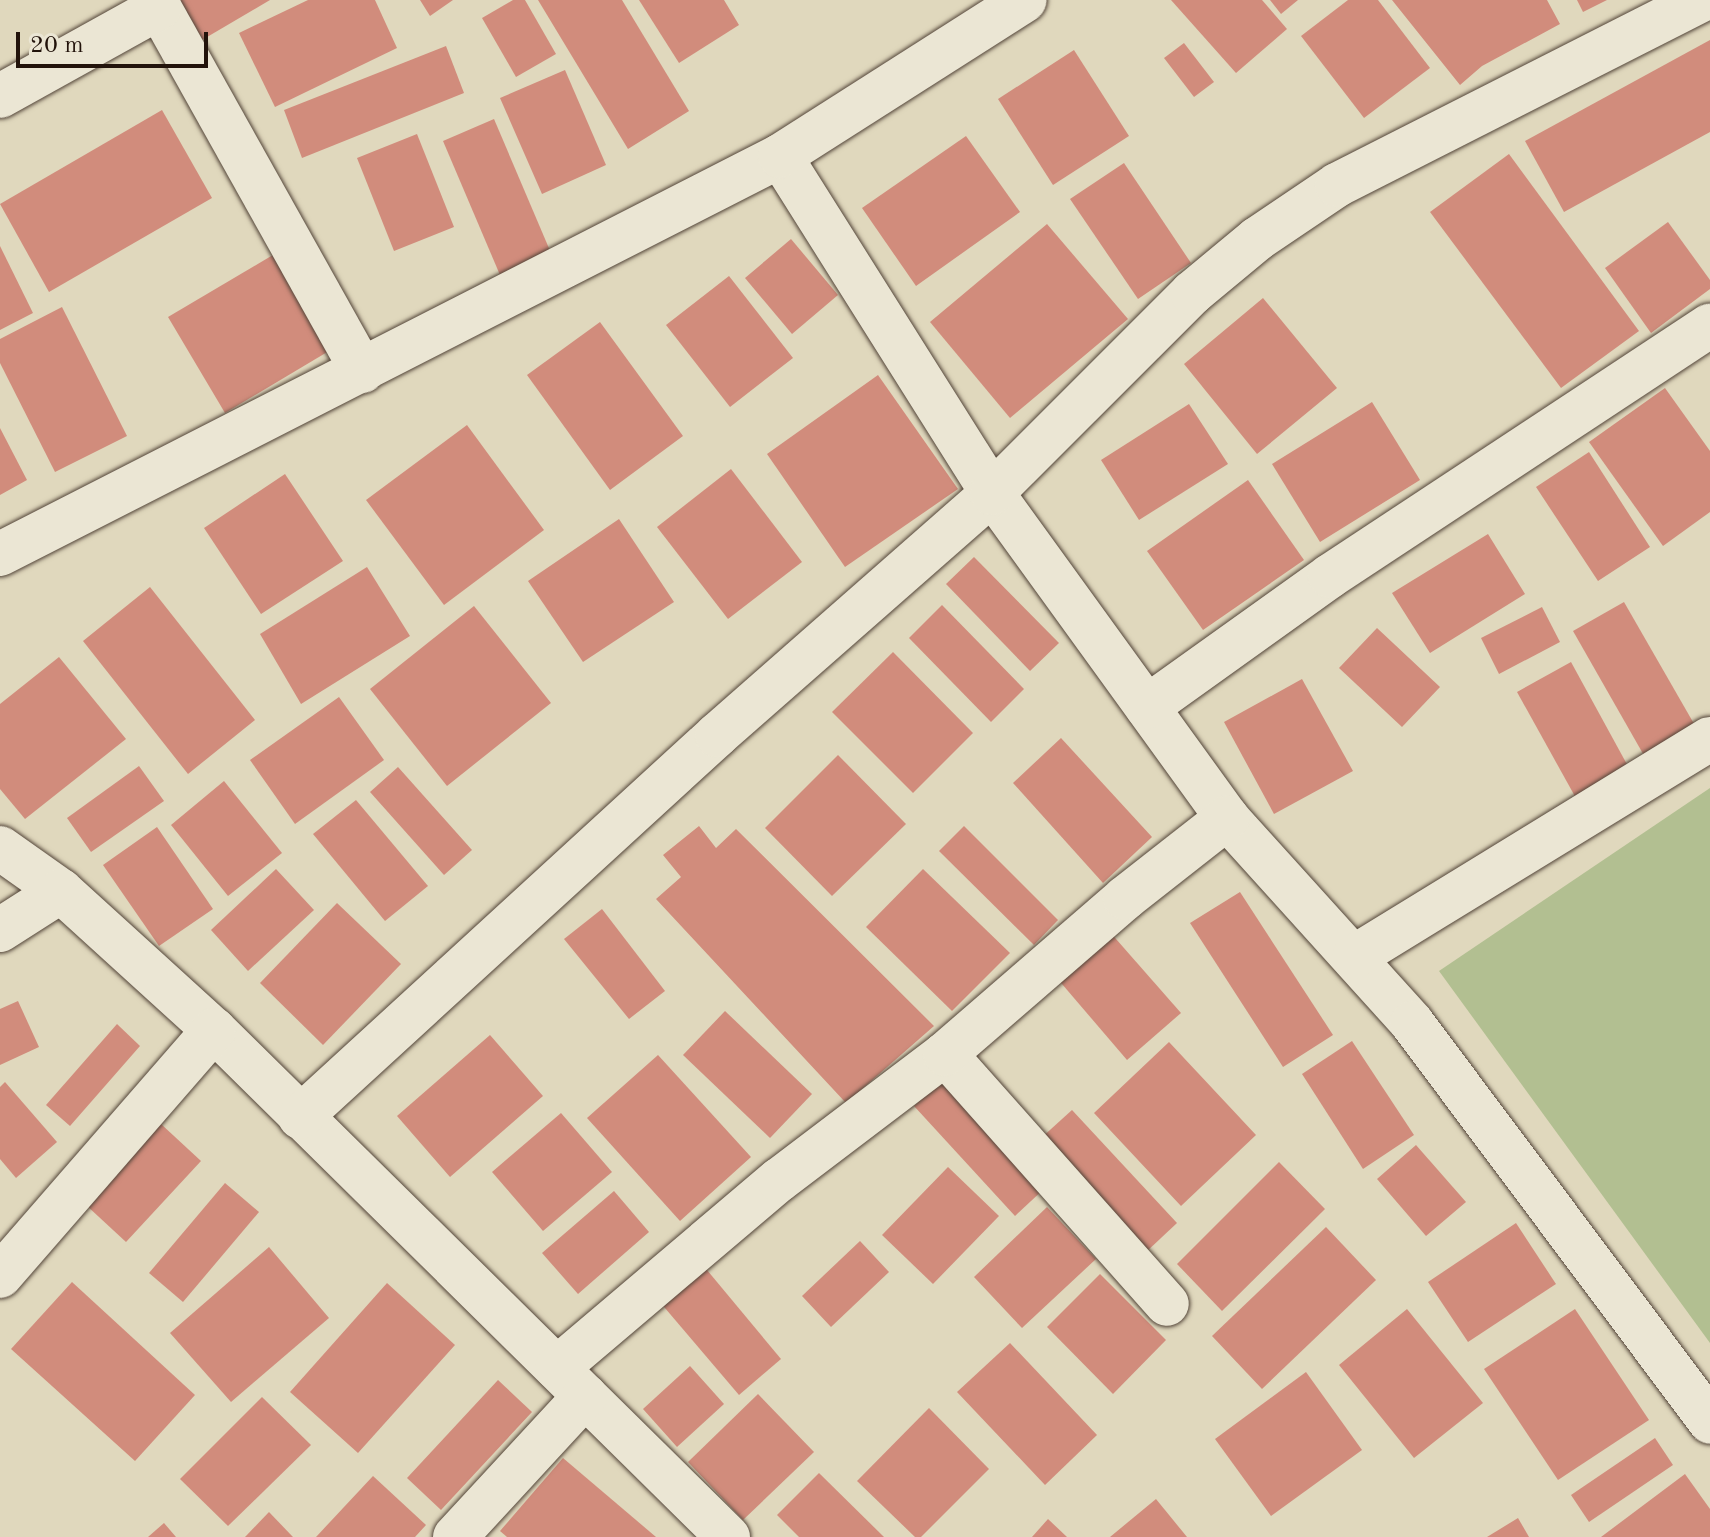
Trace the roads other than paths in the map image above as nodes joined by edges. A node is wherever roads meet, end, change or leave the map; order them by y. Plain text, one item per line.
1 (1025, 0) edge
2 (1702, 0) edge
3 (157, 4) edge
4 (0, 96) edge
5 (780, 156) junction
6 (1710, 325) edge
7 (362, 371) junction
8 (992, 493) junction
9 (0, 554) edge
10 (1147, 707) junction
11 (1710, 739) edge
12 (1227, 818) junction
13 (0, 848) edge
14 (61, 891) junction
15 (0, 930) edge
16 (1354, 957) junction
17 (214, 1030) junction
18 (945, 1054) junction
19 (300, 1117) junction
20 (0, 1276) edge
21 (1167, 1304) dead end
22 (571, 1382) junction
23 (1710, 1422) edge
24 (455, 1537) edge
25 (728, 1537) edge

1 - 5 street
2 - 8 street
3 - 4 street
3 - 7 street
5 - 7 street
5 - 8 street
6 - 10 street
7 - 9 street
8 - 10 street
8 - 19 street
10 - 12 street
11 - 16 street
12 - 16 street
12 - 18 street
13 - 14 street
14 - 15 street
14 - 17 street
16 - 23 street
17 - 19 street
17 - 20 street
18 - 21 street
18 - 22 street
19 - 22 street
22 - 24 street
22 - 25 street

